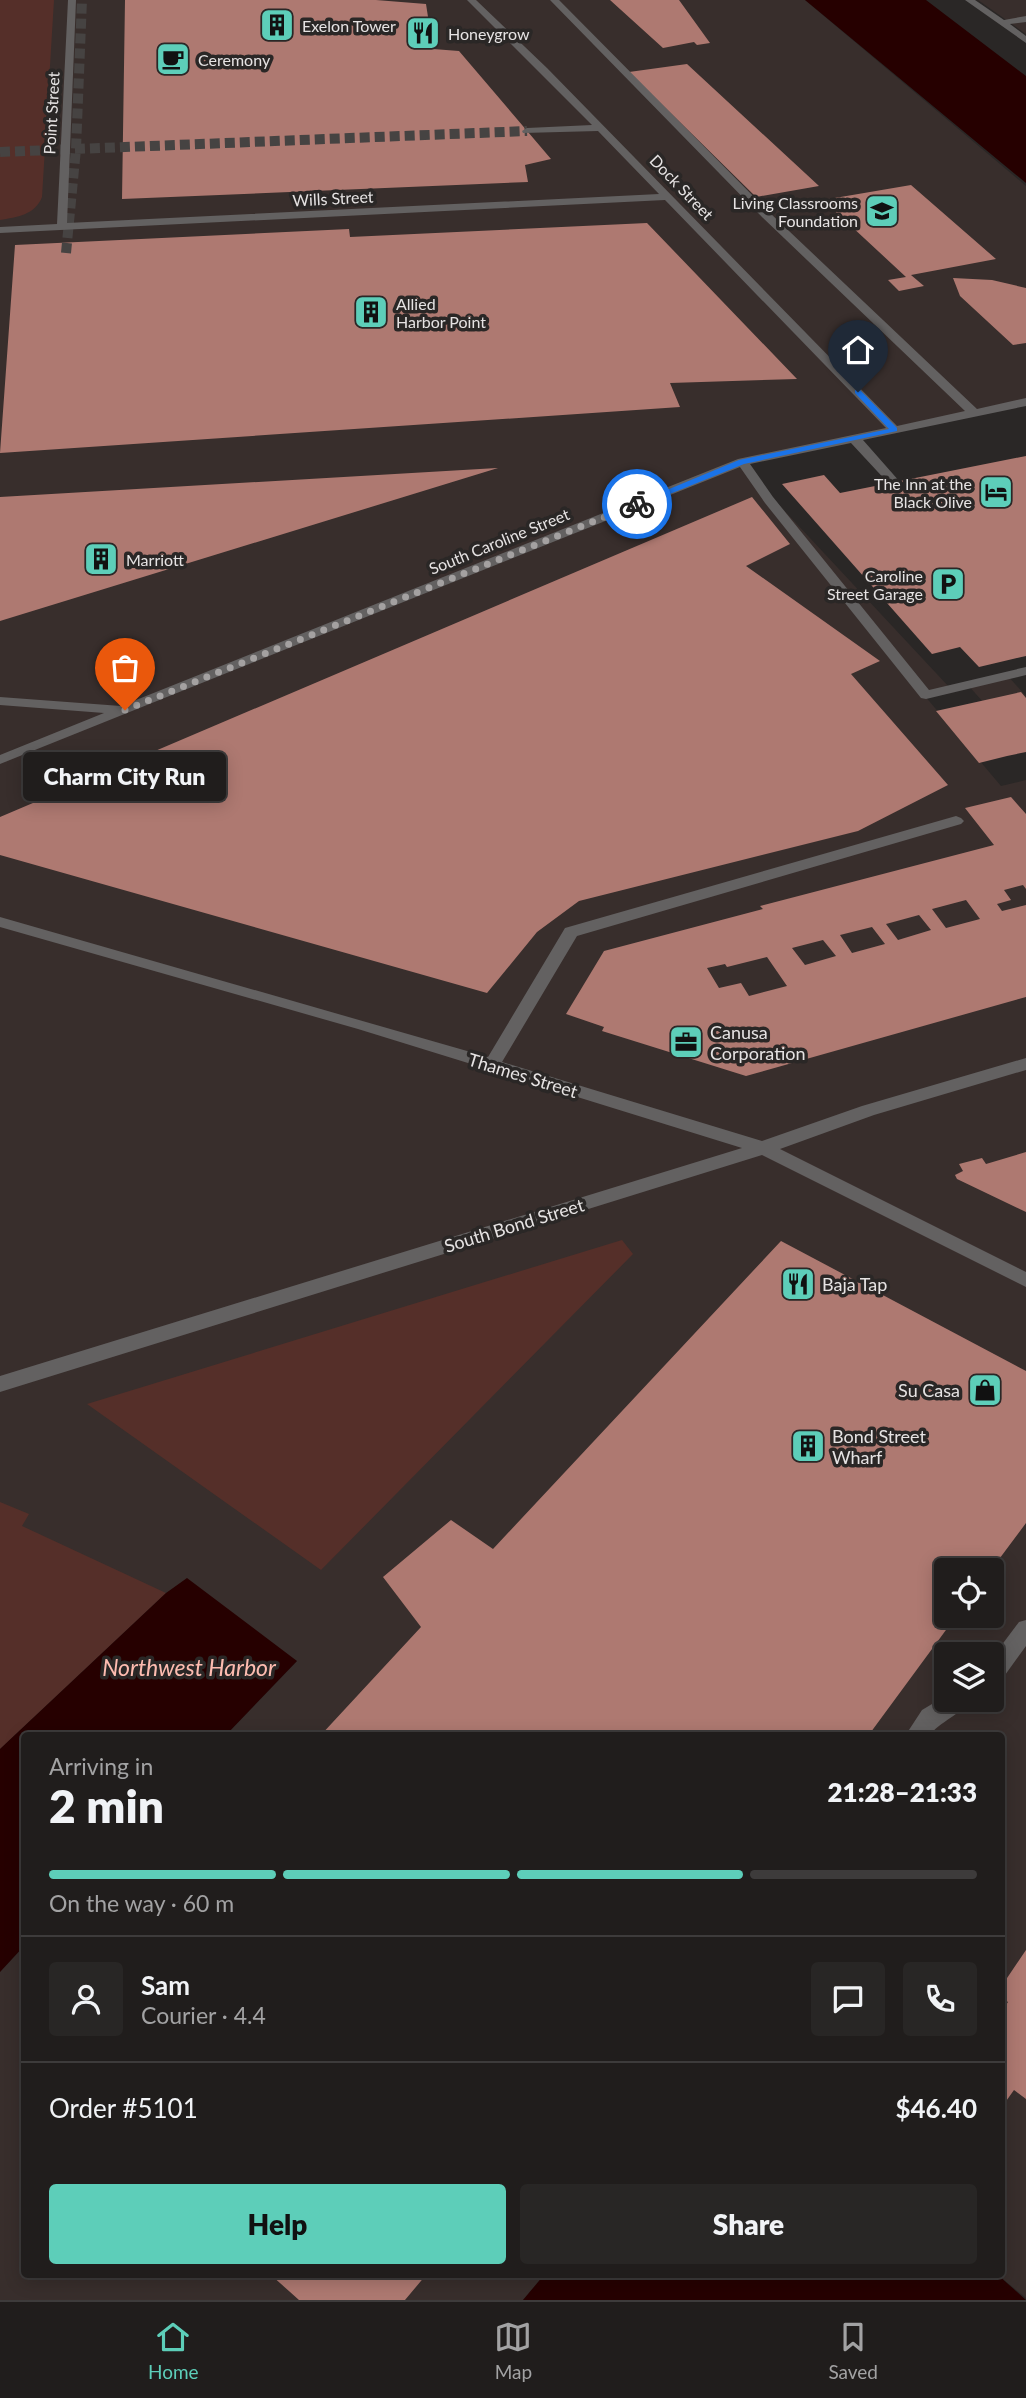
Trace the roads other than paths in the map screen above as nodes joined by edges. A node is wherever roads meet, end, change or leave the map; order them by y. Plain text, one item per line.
1 (72, 0) edge
2 (471, 0) edge
3 (554, 0) edge
4 (969, 0) edge
5 (1026, 19) edge
6 (1002, 23) junction
7 (1026, 40) edge
8 (600, 128) junction
9 (527, 131) tunnel mouth
10 (667, 197) junction
11 (62, 227) junction
12 (0, 230) edge
13 (1026, 402) edge
14 (974, 413) junction
15 (895, 430) junction
16 (853, 438) junction
17 (742, 462) junction
18 (894, 482) dead end
19 (1026, 671) edge
20 (0, 701) edge
21 (125, 710) junction
22 (0, 760) edge
23 (956, 821) dead end
24 (0, 922) edge
25 (1026, 1064) edge
26 (491, 1066) junction
27 (763, 1148) junction
28 (1026, 1280) edge
29 (0, 1384) edge
30 (1026, 1629) edge
31 (1004, 1659) edge
32 (938, 1712) edge
33 (918, 1732) edge

1 - 11 street, Point Street
2 - 8 street, Dock Street
3 - 14 street
4 - 6 street
5 - 6 street
6 - 7 street
8 - 9 street
8 - 10 street, Dock Street
10 - 11 street, Wills Street
10 - 15 street, Dock Street
11 - 12 street, Wills Street
13 - 14 street, South Caroline Street
14 - 15 street, South Caroline Street
15 - 16 street, South Caroline Street
16 - 17 street, South Caroline Street
16 - 18 street
17 - 19 street
17 - 21 street, South Caroline Street
20 - 21 street
21 - 22 street, South Caroline Street
23 - 26 street
24 - 26 street, Thames Street
25 - 27 street, South Bond Street
26 - 27 street, Thames Street
27 - 28 street, Thames Street
27 - 29 street, South Bond Street
30 - 31 street
32 - 33 street

